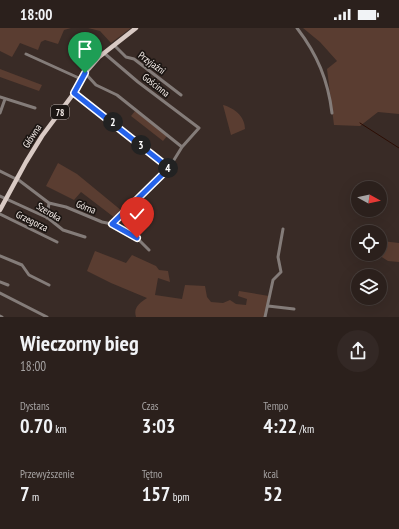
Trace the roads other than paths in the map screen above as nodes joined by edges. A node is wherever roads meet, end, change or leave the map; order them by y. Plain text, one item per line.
1 (136, 28) edge
2 (296, 28) edge
3 (114, 45) junction
4 (104, 53) junction
5 (26, 54) dead end
6 (85, 73) junction
7 (81, 79) junction
8 (74, 93) junction
9 (182, 95) dead end
10 (0, 97) edge
11 (5, 99) junction
12 (35, 108) dead end
13 (0, 112) edge
14 (332, 113) dead end
15 (182, 147) junction
16 (169, 168) junction
17 (0, 171) edge
18 (16, 179) junction
19 (0, 196) edge
20 (6, 198) junction
21 (49, 203) junction
22 (0, 210) edge
23 (0, 214) edge
24 (47, 218) junction
25 (112, 224) junction
26 (283, 229) dead end
27 (85, 237) dead end
28 (57, 242) dead end
29 (149, 250) dead end
30 (0, 256) edge
31 (0, 282) edge
32 (8, 285) dead end
33 (49, 285) dead end
34 (0, 293) edge
35 (268, 306) junction
36 (294, 309) dead end
37 (48, 317) edge
38 (265, 317) edge

1 - 3 main road, Główna / 78
2 - 14 street
3 - 4 main road, Główna / 78
3 - 9 street, Przyjaźni
4 - 6 main road, Główna / 78
4 - 15 street, Gościnna
5 - 7 street
6 - 7 main road, Główna / 78
6 - 15 street
7 - 8 main road, Główna / 78
8 - 16 street
8 - 18 main road, Główna / 78
10 - 11 street
11 - 12 street
11 - 13 street
15 - 16 street
16 - 25 street
17 - 18 street, Górna
18 - 20 main road, Główna / 78
18 - 21 street, Górna
19 - 20 street, Szeroka
20 - 22 main road, Główna / 78
20 - 24 street, Szeroka
21 - 24 street
21 - 25 street, Górna
23 - 28 street, Grzegorza
24 - 27 street, Szeroka
25 - 29 street, Górna
26 - 35 street
30 - 33 street
31 - 32 street
34 - 37 street
35 - 36 street
35 - 38 street

